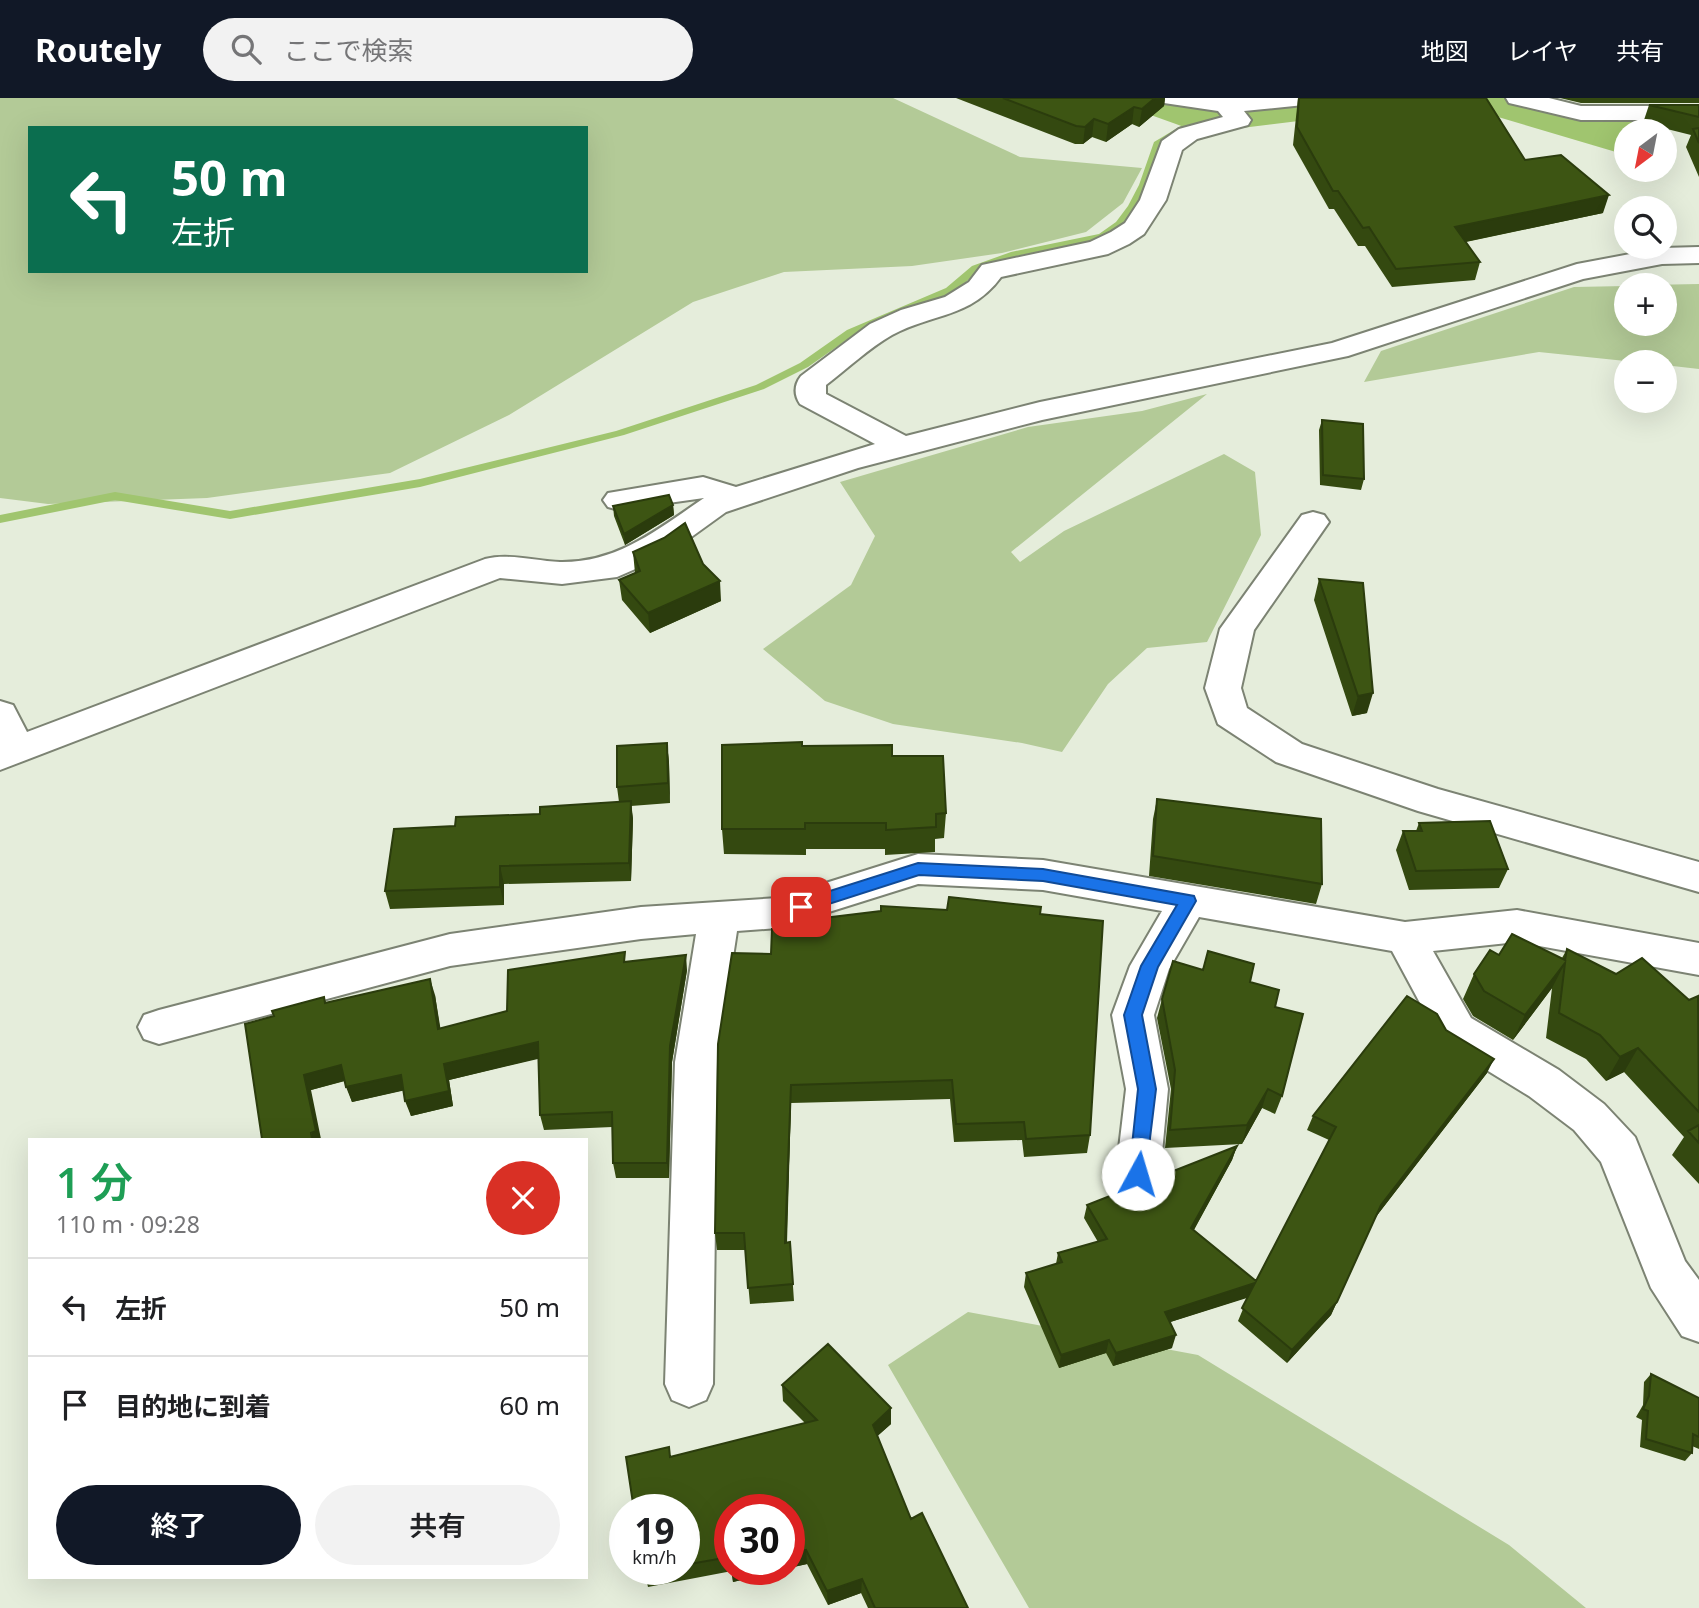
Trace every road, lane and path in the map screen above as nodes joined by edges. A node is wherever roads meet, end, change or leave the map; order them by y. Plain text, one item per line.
1 (1173, 98) edge
2 (1304, 98) edge
3 (1518, 98) edge
4 (1225, 104) junction
5 (1596, 106) edge
6 (1699, 113) edge
7 (1699, 255) edge
8 (901, 446) junction
9 (737, 498) junction
10 (619, 500) dead end
11 (1313, 522) dead end
12 (0, 714) edge
13 (9, 754) edge
14 (1699, 877) edge
15 (1188, 901) junction
16 (719, 917) junction
17 (1405, 938) junction
18 (1699, 958) edge
19 (159, 1027) dead end
20 (1138, 1174) dead end
21 (1699, 1320) edge
22 (688, 1384) dead end

1 - 4 street
2 - 4 street
3 - 5 street
4 - 8 street
5 - 6 street
7 - 8 street
8 - 9 street
9 - 10 street
9 - 13 street
11 - 14 street
12 - 13 street
15 - 16 street
15 - 17 street
15 - 20 street
16 - 19 street
16 - 22 street
17 - 18 street
17 - 21 street

